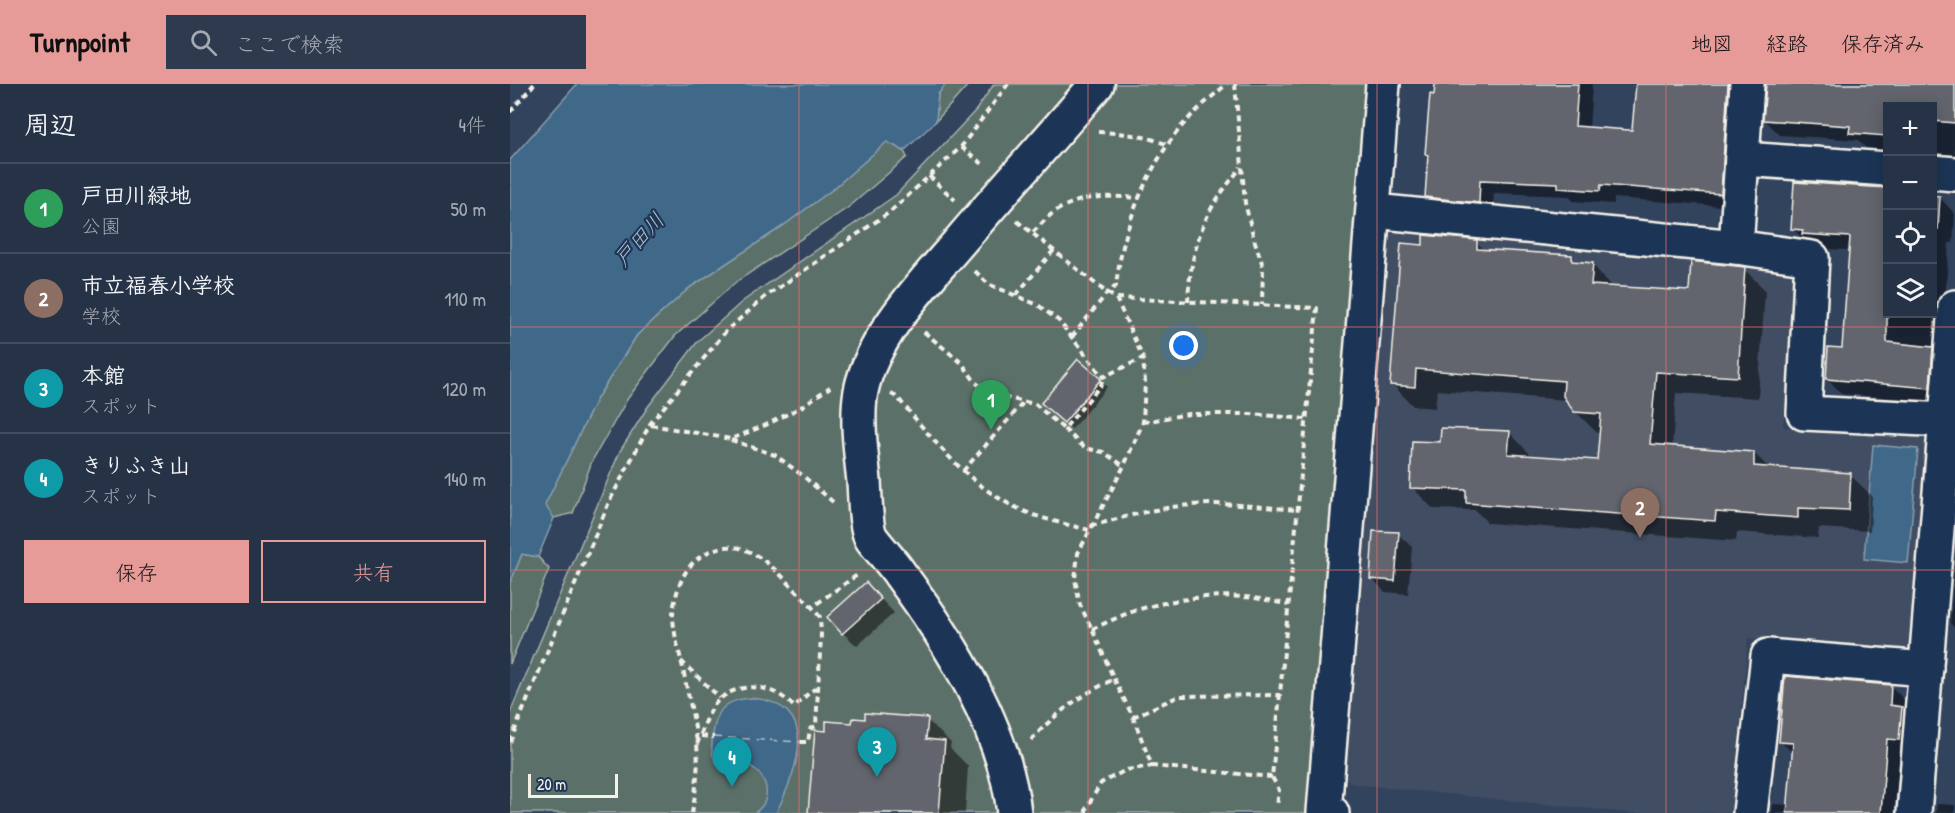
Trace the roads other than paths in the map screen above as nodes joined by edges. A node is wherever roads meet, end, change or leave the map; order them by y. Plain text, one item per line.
1 (1097, 84) edge
2 (1383, 84) edge
3 (1747, 84) edge
4 (1742, 159) junction
5 (1883, 169) edge
6 (1937, 172) edge
7 (1955, 174) edge
8 (1374, 211) junction
9 (1736, 247) junction
10 (1955, 307) edge
11 (1946, 420) junction
12 (1926, 669) junction
13 (1014, 813) edge
14 (1332, 813) edge
15 (1750, 813) edge
16 (1914, 813) edge

1 - 13 street
2 - 8 street
3 - 4 street
4 - 5 street
4 - 9 street
6 - 7 street
8 - 9 street
8 - 14 street
9 - 11 street
10 - 11 street
11 - 12 street
12 - 15 street
12 - 16 street

